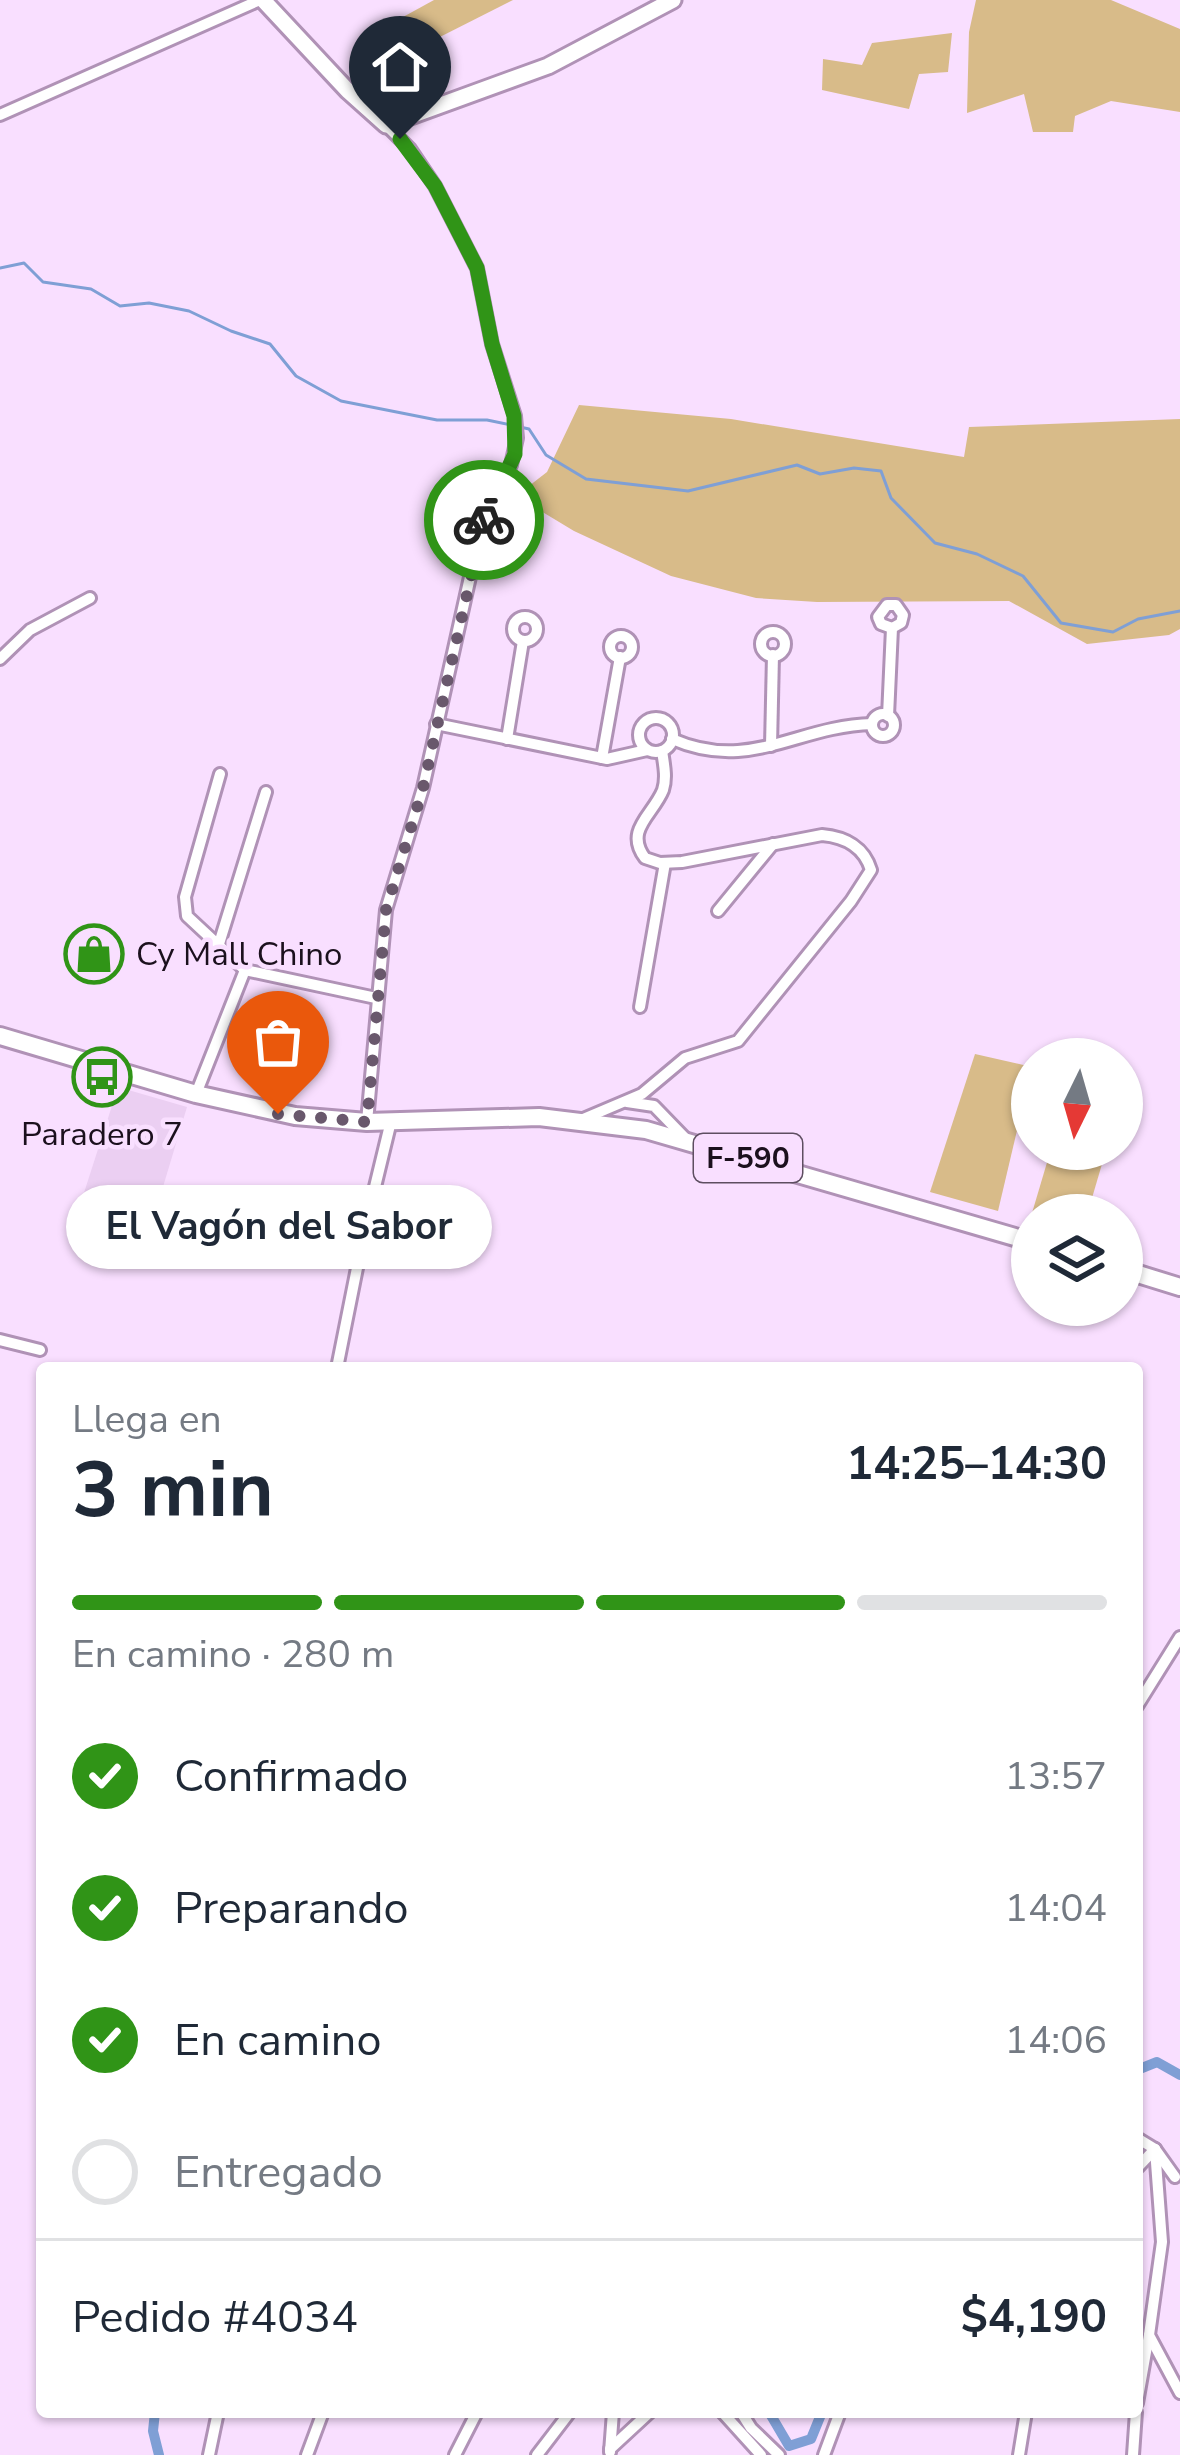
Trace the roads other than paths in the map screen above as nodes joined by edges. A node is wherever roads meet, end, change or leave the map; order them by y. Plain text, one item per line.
1 (261, 0) edge
2 (673, 0) edge
3 (0, 115) edge
4 (386, 125) junction
5 (89, 598) dead end
6 (892, 628) dead end
7 (523, 641) dead end
8 (773, 656) dead end
9 (620, 658) dead end
10 (0, 659) edge
11 (436, 724) junction
12 (507, 739) junction
13 (672, 740) junction
14 (771, 746) junction
15 (647, 750) junction
16 (662, 751) junction
17 (602, 758) junction
18 (220, 774) dead end
19 (266, 792) dead end
20 (775, 842) junction
21 (665, 863) junction
22 (718, 911) dead end
23 (218, 946) junction
24 (245, 970) junction
25 (376, 998) junction
26 (640, 1007) dead end
27 (0, 1036) edge
28 (659, 1081) junction
29 (196, 1094) junction
30 (623, 1101) junction
31 (663, 1114) junction
32 (580, 1120) junction
33 (391, 1121) junction
34 (367, 1122) junction
35 (691, 1142) junction
36 (1011, 1236) edge
37 (1143, 1276) edge
38 (1180, 1287) edge
39 (0, 1340) edge
40 (40, 1350) dead end
41 (338, 1362) edge
42 (1180, 1637) edge
43 (1143, 1696) edge
44 (1143, 2142) edge
45 (1155, 2149) junction
46 (1143, 2162) edge
47 (1175, 2177) dead end
48 (1149, 2335) junction
49 (1143, 2372) edge
50 (1180, 2393) edge
51 (217, 2418) edge
52 (321, 2418) edge
53 (474, 2418) edge
54 (565, 2418) edge
55 (613, 2418) edge
56 (644, 2418) edge
57 (727, 2418) edge
58 (745, 2418) edge
59 (838, 2418) edge
60 (1025, 2418) edge
61 (1136, 2418) edge
62 (749, 2444) junction
63 (610, 2452) edge
64 (209, 2455) edge
65 (307, 2455) edge
66 (454, 2455) edge
67 (537, 2455) edge
68 (740, 2455) edge
69 (761, 2455) edge
70 (778, 2455) edge
71 (824, 2455) edge
72 (1019, 2455) edge
73 (1133, 2455) edge

1 - 3 street
1 - 4 street
2 - 4 street
4 - 11 street
5 - 10 street
6 - 14 street
7 - 12 street
8 - 14 street
9 - 17 street
11 - 12 street
11 - 25 street
12 - 17 street
13 - 14 street
13 - 15 street
13 - 16 street
15 - 16 street
15 - 17 street
16 - 21 street
18 - 23 street
19 - 23 street
20 - 21 street
20 - 22 street
20 - 28 street
21 - 26 street
23 - 24 street
24 - 25 street
24 - 29 street
25 - 34 street
27 - 29 main road, F-590
28 - 30 street
28 - 31 street
29 - 34 main road, F-590
30 - 31 street
30 - 32 street
31 - 35 street
32 - 33 main road, F-590
32 - 35 main road, F-590
33 - 34 main road, F-590
33 - 41 street
35 - 36 main road, F-590
37 - 38 main road
39 - 40 street
42 - 43 street
44 - 45 street
45 - 46 street
45 - 47 street
45 - 48 street
48 - 49 street
48 - 50 street
51 - 64 street
52 - 65 street
53 - 66 street
54 - 67 street
55 - 63 street
56 - 63 street
57 - 62 street
58 - 70 street
59 - 71 street
60 - 72 street
61 - 73 street
62 - 68 street
62 - 69 street

